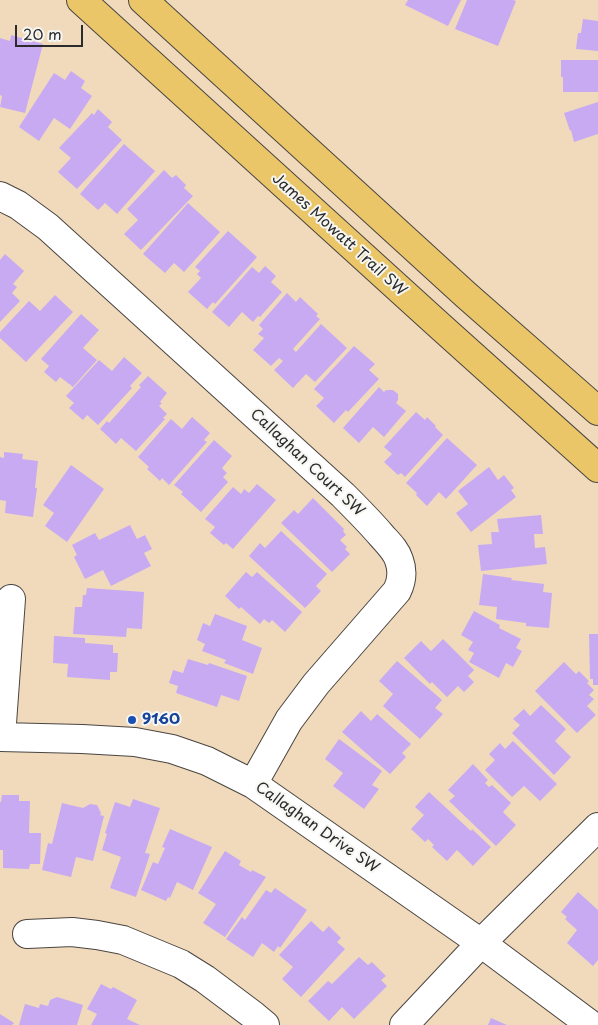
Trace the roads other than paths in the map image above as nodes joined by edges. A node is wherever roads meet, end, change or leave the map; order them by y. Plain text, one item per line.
1 (80, 0) edge
2 (143, 0) edge
3 (0, 196) edge
4 (598, 411) edge
5 (598, 468) edge
6 (11, 599) dead end
7 (0, 737) edge
8 (253, 784) junction
9 (598, 827) edge
10 (27, 934) dead end
11 (481, 943) junction
12 (265, 1025) edge
13 (404, 1025) edge
14 (591, 1025) edge

1 - 5 main road, James Mowatt Trail SW
2 - 4 main road
3 - 8 street, Callaghan Court SW
6 - 7 street, Callaghan Drive SW
7 - 8 street, Callaghan Drive SW
8 - 11 street, Callaghan Drive SW
9 - 11 street
10 - 12 street
11 - 13 street
11 - 14 street, Callaghan Drive SW

